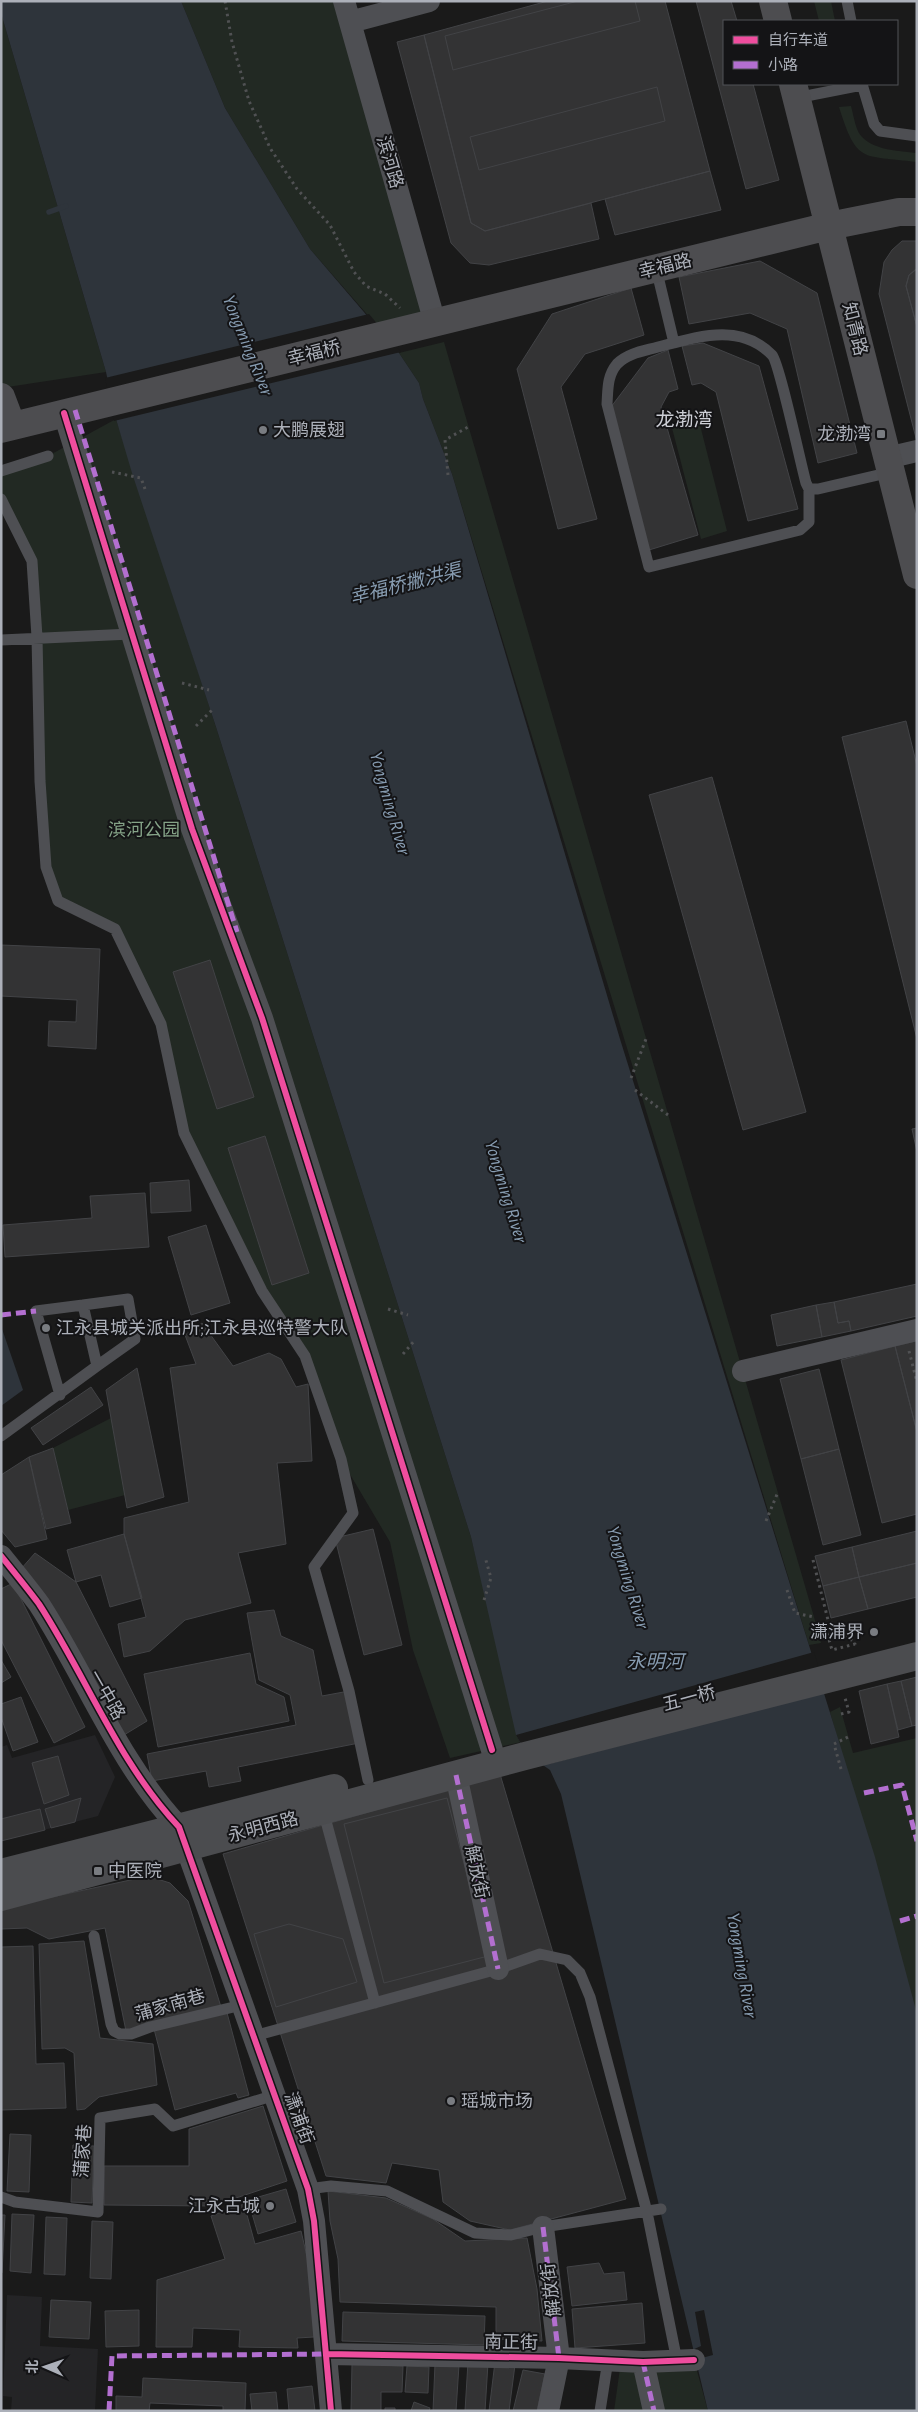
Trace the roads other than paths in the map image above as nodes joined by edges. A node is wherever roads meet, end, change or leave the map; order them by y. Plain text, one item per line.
1 (429, 1) edge
2 (773, 1) edge
3 (847, 1) edge
4 (347, 11) edge
5 (778, 20) edge
6 (851, 20) edge
7 (852, 85) edge
8 (862, 85) edge
9 (795, 91) edge
10 (917, 136) edge
11 (917, 212) edge
12 (829, 226) junction
13 (656, 268) junction
14 (425, 326) junction
15 (674, 343) junction
16 (1, 397) edge
17 (70, 412) junction
18 (7, 427) edge
19 (917, 451) edge
20 (48, 456) dead end
21 (889, 465) junction
22 (1, 471) edge
23 (809, 489) junction
24 (1, 499) edge
25 (917, 575) edge
26 (131, 634) junction
27 (37, 637) junction
28 (1, 640) edge
29 (256, 1002) junction
30 (83, 1305) junction
31 (911, 1331) edge
32 (97, 1366) junction
33 (742, 1371) dead end
34 (60, 1395) junction
35 (1, 1436) edge
36 (1, 1556) edge
37 (917, 1638) edge
38 (858, 1656) junction
39 (917, 1656) edge
40 (523, 1749) junction
41 (492, 1750) junction
42 (456, 1775) junction
43 (368, 1780) junction
44 (324, 1810) junction
45 (183, 1837) junction
46 (1, 1873) edge
47 (1, 1897) edge
48 (94, 1936) dead end
49 (498, 1969) junction
50 (375, 2003) junction
51 (242, 2005) junction
52 (254, 2036) junction
53 (275, 2095) junction
54 (308, 2189) junction
55 (1, 2197) edge
56 (662, 2210) dead end
57 (647, 2212) junction
58 (543, 2227) junction
59 (327, 2354) junction
60 (559, 2358) junction
61 (608, 2360) junction
62 (686, 2361) joint
63 (643, 2362) junction
64 (331, 2411) edge
65 (548, 2411) edge
66 (600, 2411) edge
67 (654, 2411) edge

1 - 4 street
2 - 5 main road
3 - 6 lane
4 - 14 street, 滨河路
7 - 9 lane
8 - 10 lane
9 - 12 main road, 知青路
11 - 12 main road, 幸福路
12 - 13 main road, 幸福路
12 - 21 main road, 知青路
13 - 14 main road, 幸福路
13 - 15 lane
14 - 17 main road, 幸福桥
15 - 23 lane
15 - 23 lane
16 - 18 main road
17 - 18 main road, 幸福桥
17 - 26 street
17 - 29 street
19 - 21 street
20 - 22 lane
21 - 23 lane
21 - 25 main road, 知青路
24 - 27 lane
26 - 27 lane
26 - 29 street
27 - 28 lane
27 - 43 lane
29 - 41 street
30 - 32 lane
30 - 32 lane
30 - 34 lane
31 - 33 street
32 - 34 lane
34 - 35 lane
36 - 45 street, 一中路
37 - 38 main road
38 - 39 main road
38 - 40 main road, 五一桥
40 - 41 main road, 永明西路
40 - 42 main road, 永明西路
41 - 43 main road, 永明西路
42 - 44 main road, 永明西路
42 - 49 street, 解放街
43 - 45 main road, 永明西路
44 - 45 main road, 永明西路
44 - 50 lane
45 - 46 main road, 永明西路
45 - 47 main road, 永明西路
45 - 51 street, 潇浦街
48 - 51 lane, 蒲家南巷
49 - 50 lane
49 - 57 lane
50 - 52 lane
51 - 52 street, 潇浦街
52 - 53 street, 潇浦街
53 - 54 street, 潇浦街
53 - 55 lane, 蒲家巷
54 - 58 lane
54 - 59 street, 潇浦街
56 - 57 lane
57 - 58 lane
57 - 62 lane
58 - 60 street, 解放街
59 - 60 street, 南正街
59 - 64 street, 潇浦街
60 - 61 street, 南正街
60 - 65 street, 解放街
61 - 63 street, 南正街
61 - 66 lane
62 - 63 street, 南正街
63 - 67 street

